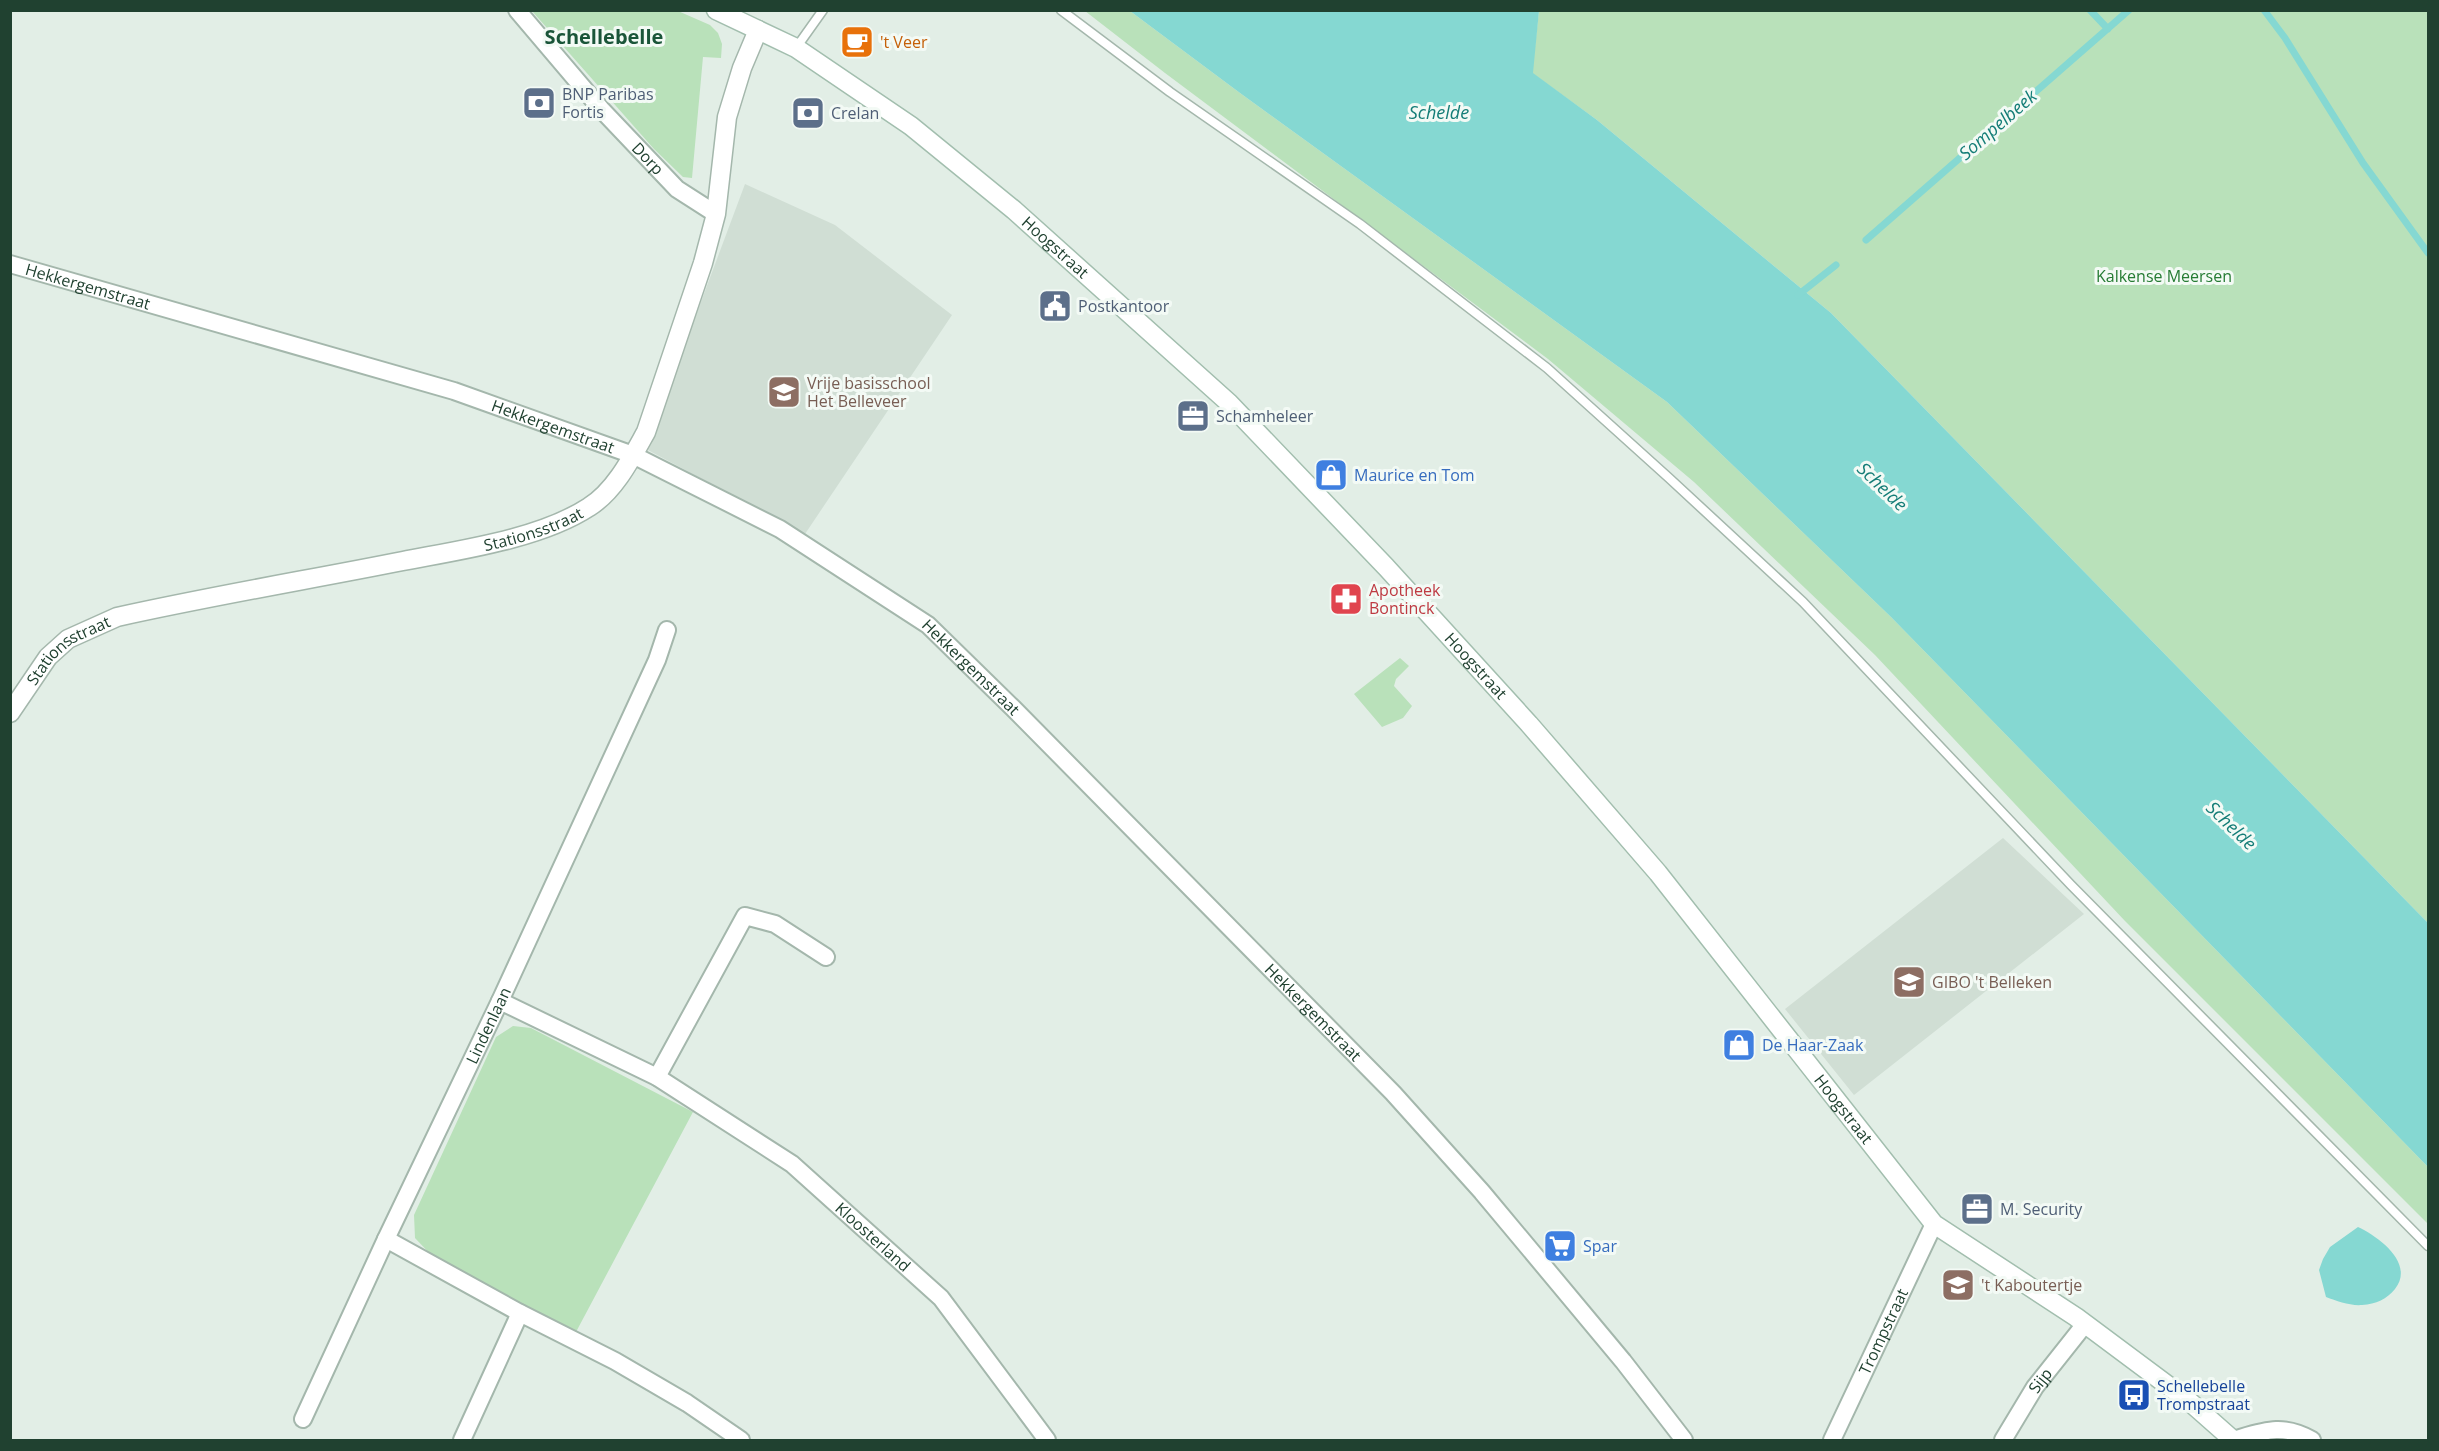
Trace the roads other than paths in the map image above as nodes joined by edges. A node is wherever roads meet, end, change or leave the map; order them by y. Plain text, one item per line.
1 (517, 10) edge
2 (716, 10) edge
3 (823, 10) edge
4 (1061, 10) edge
5 (750, 21) edge
6 (796, 48) junction
7 (716, 214) junction
8 (10, 264) edge
9 (633, 455) junction
10 (667, 630) dead end
11 (10, 713) edge
12 (826, 957) dead end
13 (500, 1001) junction
14 (657, 1077) junction
15 (1934, 1224) junction
16 (386, 1239) junction
17 (2428, 1246) edge
18 (520, 1313) junction
19 (2085, 1324) junction
20 (303, 1419) dead end
21 (462, 1440) edge
22 (741, 1440) edge
23 (1047, 1440) edge
24 (1684, 1440) edge
25 (1832, 1440) edge
26 (2003, 1440) edge
27 (2233, 1440) edge
28 (2312, 1440) edge

1 - 7 street, Dorp
2 - 5 main road, Hoogstraat
3 - 6 lane
4 - 17 lane
5 - 6 main road, Hoogstraat
5 - 7 main road, Stationsstraat
6 - 15 main road, Hoogstraat
7 - 9 main road, Stationsstraat
8 - 9 street, Hekkergemstraat
9 - 11 main road, Stationsstraat
9 - 24 street, Hekkergemstraat
10 - 13 street, Lindenlaan
12 - 14 street
13 - 14 street, Kloosterland
13 - 16 street, Lindenlaan
14 - 23 street, Kloosterland
15 - 19 main road, Hoogstraat
15 - 25 street, Trompstraat
16 - 18 street
16 - 20 street, Lindenlaan
18 - 21 street
18 - 22 street
19 - 26 street, Sijp
19 - 27 main road, Hoogstraat
27 - 28 street

